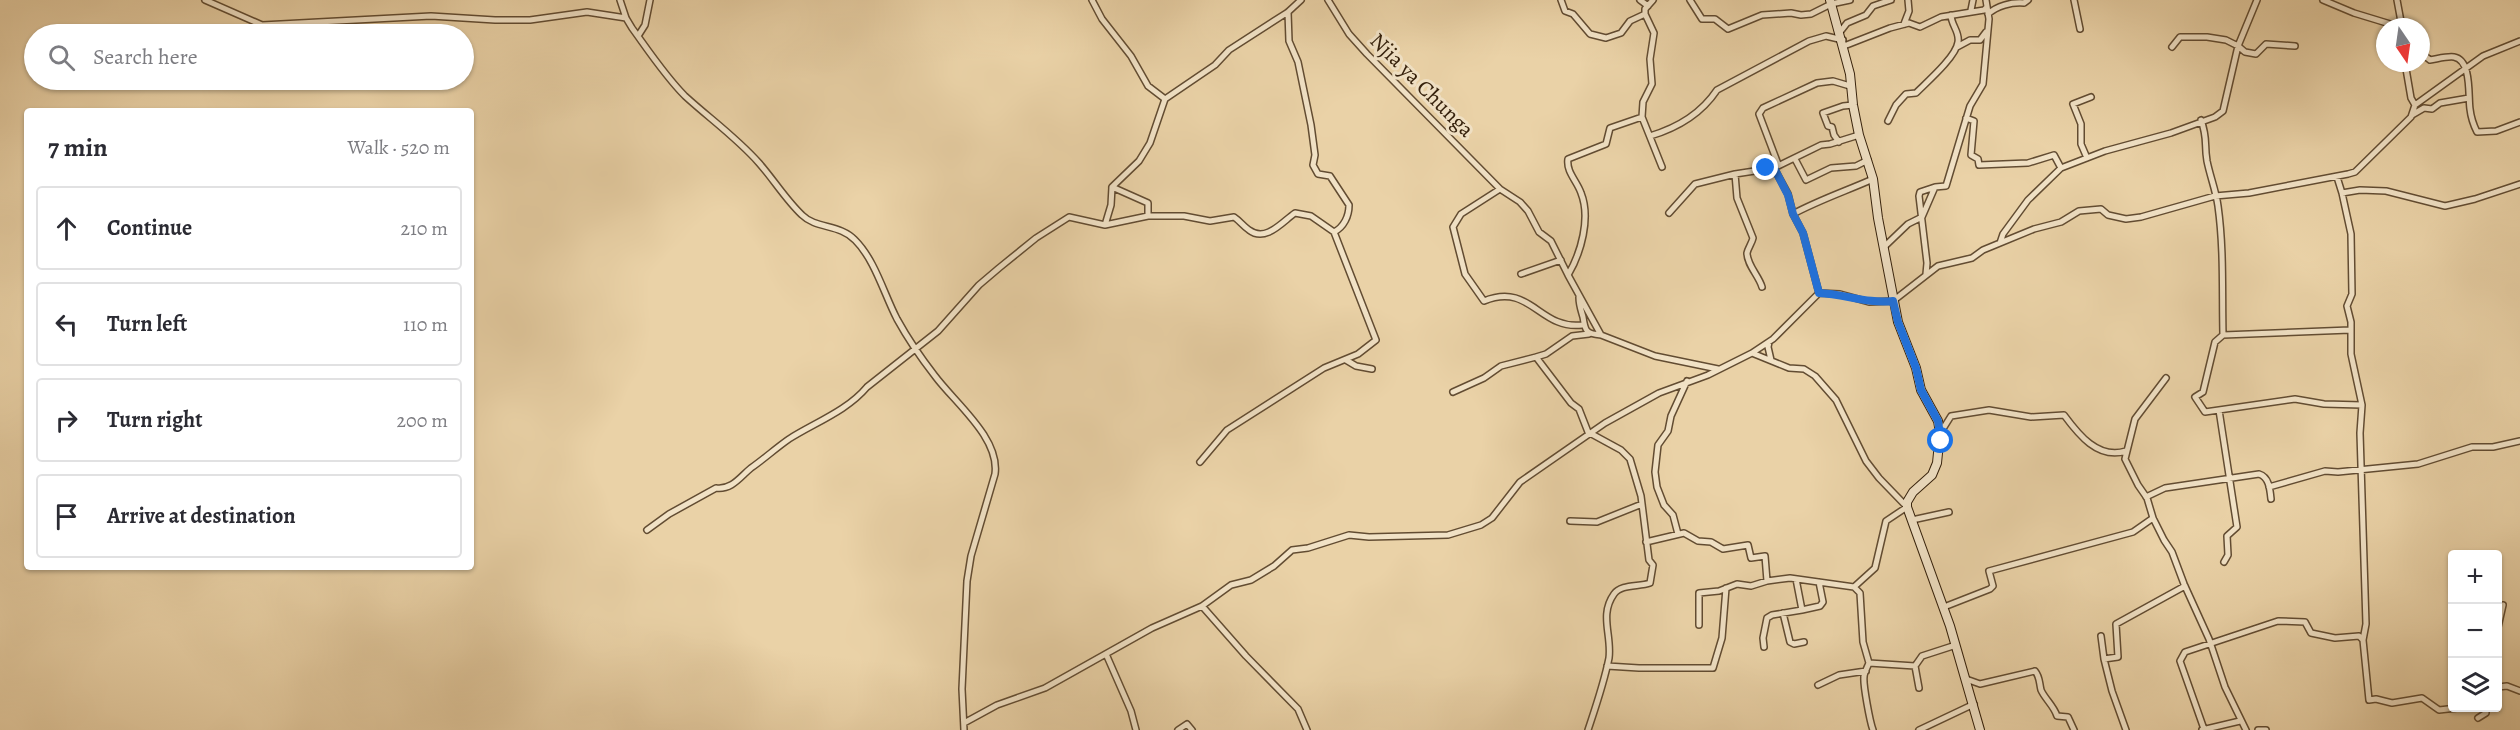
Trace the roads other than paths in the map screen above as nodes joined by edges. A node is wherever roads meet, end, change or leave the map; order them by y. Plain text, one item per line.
1 (205, 0) edge
2 (620, 0) edge
3 (650, 0) edge
4 (1092, 0) edge
5 (1301, 0) edge
6 (1328, 0) edge
7 (1561, 0) edge
8 (1640, 0) edge
9 (1653, 0) edge
10 (1690, 0) edge
11 (1850, 0) edge
12 (1891, 0) edge
13 (1908, 0) edge
14 (1973, 0) edge
15 (1986, 0) edge
16 (2028, 0) edge
17 (2074, 0) edge
18 (2257, 0) edge
19 (2323, 0) edge
20 (2397, 0) edge
21 (1830, 2) edge
22 (1648, 6) junction
23 (1987, 7) junction
24 (1971, 10) junction
25 (1288, 12) junction
26 (1645, 14) junction
27 (1988, 14) junction
28 (1951, 15) junction
29 (626, 18) junction
30 (2400, 18) edge
31 (2376, 20) edge
32 (260, 24) edge
33 (281, 24) edge
34 (1904, 24) junction
35 (2080, 29) dead end
36 (1840, 32) junction
37 (1986, 32) junction
38 (638, 36) junction
39 (2520, 41) edge
40 (1844, 43) junction
41 (1957, 46) junction
42 (2238, 46) junction
43 (2295, 46) dead end
44 (2172, 47) dead end
45 (2430, 60) edge
46 (2465, 67) junction
47 (2407, 72) edge
48 (1850, 86) junction
49 (2091, 97) dead end
50 (2469, 98) junction
51 (1165, 99) junction
52 (1853, 105) junction
53 (2415, 105) junction
54 (1642, 117) junction
55 (2411, 117) junction
56 (1966, 118) junction
57 (2201, 120) junction
58 (1888, 121) dead end
59 (2520, 122) edge
60 (1859, 135) junction
61 (1650, 136) junction
62 (1839, 142) junction
63 (2087, 158) junction
64 (1795, 159) junction
65 (1868, 160) junction
66 (1776, 166) junction
67 (1662, 167) dead end
68 (2061, 168) junction
69 (1736, 174) junction
70 (2337, 177) junction
71 (1873, 178) junction
72 (2519, 184) edge
73 (1112, 187) junction
74 (1935, 187) junction
75 (1500, 189) junction
76 (2342, 193) junction
77 (2520, 193) edge
78 (2215, 196) junction
79 (1669, 213) dead end
80 (1793, 214) junction
81 (1148, 216) junction
82 (1922, 217) junction
83 (1105, 225) junction
84 (1335, 232) junction
85 (2000, 243) junction
86 (1884, 247) junction
87 (1561, 260) junction
88 (1521, 274) dead end
89 (1926, 274) junction
90 (1568, 275) junction
91 (1762, 287) dead end
92 (1819, 293) junction
93 (1579, 297) junction
94 (1893, 301) junction
95 (1582, 325) junction
96 (2350, 330) junction
97 (1589, 334) junction
98 (1601, 335) junction
99 (2223, 335) junction
100 (1770, 341) junction
101 (915, 349) junction
102 (1752, 353) junction
103 (1536, 357) junction
104 (1346, 360) junction
105 (1771, 360) junction
106 (1372, 369) dead end
107 (1719, 369) junction
108 (2166, 378) dead end
109 (1687, 381) junction
110 (1452, 392) dead end
111 (2362, 405) junction
112 (2219, 410) junction
113 (1593, 433) junction
114 (1940, 433) junction
115 (2520, 441) edge
116 (2126, 451) junction
117 (1200, 462) dead end
118 (2361, 468) junction
119 (2229, 477) junction
120 (2269, 487) junction
121 (2146, 497) junction
122 (2271, 499) dead end
123 (1642, 504) junction
124 (1907, 507) junction
125 (1949, 512) dead end
126 (2153, 518) junction
127 (1912, 520) junction
128 (1570, 522) dead end
129 (647, 530) dead end
130 (1678, 534) junction
131 (1646, 542) junction
132 (2224, 562) dead end
133 (1796, 579) junction
134 (1767, 581) junction
135 (1819, 582) junction
136 (2185, 586) junction
137 (1854, 587) junction
138 (1725, 588) junction
139 (2503, 605) dead end
140 (1202, 606) junction
141 (1944, 607) junction
142 (2502, 609) edge
143 (1802, 610) junction
144 (1783, 613) junction
145 (1699, 625) dead end
146 (2101, 636) dead end
147 (2363, 640) junction
148 (1804, 642) dead end
149 (2211, 644) junction
150 (1956, 645) junction
151 (1764, 647) dead end
152 (1106, 654) junction
153 (2104, 659) junction
154 (1869, 663) junction
155 (1607, 666) junction
156 (1915, 666) junction
157 (1866, 671) junction
158 (1966, 679) junction
159 (1818, 685) dead end
160 (2502, 687) edge
161 (1919, 688) dead end
162 (2520, 691) edge
163 (1974, 704) junction
164 (2448, 709) edge
165 (2486, 712) edge
166 (2478, 718) dead end
167 (2240, 721) junction
168 (964, 727) edge
169 (1136, 730) edge
170 (1178, 730) edge
171 (1192, 730) edge
172 (1307, 730) edge
173 (1588, 730) edge
174 (1873, 730) edge
175 (1918, 730) edge
176 (1980, 730) edge
177 (2074, 730) edge
178 (2126, 730) edge
179 (2203, 730) edge
180 (2246, 730) edge
181 (2258, 730) edge
182 (2266, 730) edge

1 - 32 street
2 - 29 street
3 - 38 street
4 - 51 street
5 - 25 street
6 - 75 street, Njia ya Chunga
7 - 26 street
8 - 22 street
9 - 22 street
10 - 21 street
11 - 21 street
12 - 36 street
13 - 34 street
14 - 24 street
15 - 23 street
16 - 27 street
17 - 35 street
18 - 42 street
19 - 31 street
20 - 30 street
21 - 36 street
22 - 26 street
23 - 24 street
23 - 27 street
24 - 28 street
25 - 51 street
25 - 84 street
26 - 54 street
27 - 37 street
28 - 34 street
28 - 41 street
29 - 33 street
29 - 38 street
34 - 40 street
36 - 40 street
37 - 41 street
37 - 56 street
38 - 101 street
39 - 46 street
40 - 48 street
40 - 61 street
41 - 58 street
42 - 43 street
42 - 44 street
42 - 57 street
45 - 46 street
46 - 50 street
46 - 53 street
47 - 53 street
48 - 52 street
48 - 66 street
49 - 63 street
50 - 55 street
50 - 59 street
51 - 73 street
52 - 60 street
52 - 62 street
53 - 55 street
54 - 61 street
54 - 90 street
55 - 70 street
56 - 68 street
56 - 74 street
57 - 63 street
57 - 78 street
60 - 62 street
60 - 65 street
61 - 67 street
62 - 64 street
63 - 68 street
64 - 65 street
64 - 66 street
65 - 71 street
66 - 69 street
66 - 80 street
68 - 85 street
69 - 79 street
69 - 91 street
70 - 76 street
70 - 78 street
71 - 80 street
71 - 86 street
72 - 76 street
72 - 77 street
73 - 81 street
73 - 83 street
74 - 82 street
74 - 82 street
75 - 87 street, Njia ya Chunga
75 - 95 street
76 - 96 street
78 - 85 street
78 - 99 street
80 - 92 street
81 - 83 street
81 - 84 street
82 - 86 street
82 - 89 street
83 - 101 street
84 - 104 street
85 - 89 street
86 - 94 street
87 - 88 street
87 - 90 street, Njia ya Chunga
89 - 94 street
90 - 93 street, Njia ya Chunga
92 - 94 street
92 - 100 street
93 - 95 street
93 - 98 street, Njia ya Chunga
94 - 114 street
95 - 97 street
96 - 99 street
96 - 111 street
97 - 98 street
97 - 103 street
98 - 107 street
99 - 112 street
100 - 102 street
100 - 105 street
101 - 129 street
101 - 168 street
102 - 105 street
102 - 107 street
103 - 110 street
103 - 113 street
104 - 106 street
104 - 117 street
105 - 124 street
107 - 109 street
108 - 116 street
109 - 113 street
109 - 130 street
111 - 112 street
111 - 118 street
112 - 119 street
113 - 123 street
113 - 140 street
114 - 116 street
114 - 124 street
115 - 118 street
116 - 121 street
118 - 120 street
118 - 147 street
119 - 120 street
119 - 121 street
119 - 132 street
120 - 122 street
121 - 126 street
123 - 128 street
123 - 131 street
124 - 127 street
124 - 137 street
125 - 127 street
126 - 136 street
126 - 141 street
127 - 141 street
130 - 131 street
130 - 134 street
131 - 155 street
133 - 134 street
133 - 135 street
133 - 143 street
134 - 138 street
135 - 137 street
135 - 143 street
136 - 149 street
136 - 153 street
137 - 154 street
138 - 145 street
138 - 155 street
139 - 142 street
140 - 152 street
140 - 172 street
141 - 150 street
143 - 144 street
144 - 148 street
144 - 151 street
146 - 153 street
147 - 149 street
147 - 164 street
149 - 167 street
149 - 179 street
150 - 156 street
150 - 158 street
152 - 168 street
152 - 169 street
153 - 178 street
154 - 156 street
154 - 157 street
155 - 173 street
156 - 161 street
157 - 159 street
157 - 174 street
158 - 163 street
158 - 177 street
160 - 162 street
163 - 175 street
163 - 176 street
165 - 166 street
167 - 179 street
167 - 180 street
170 - 171 street
181 - 182 street

